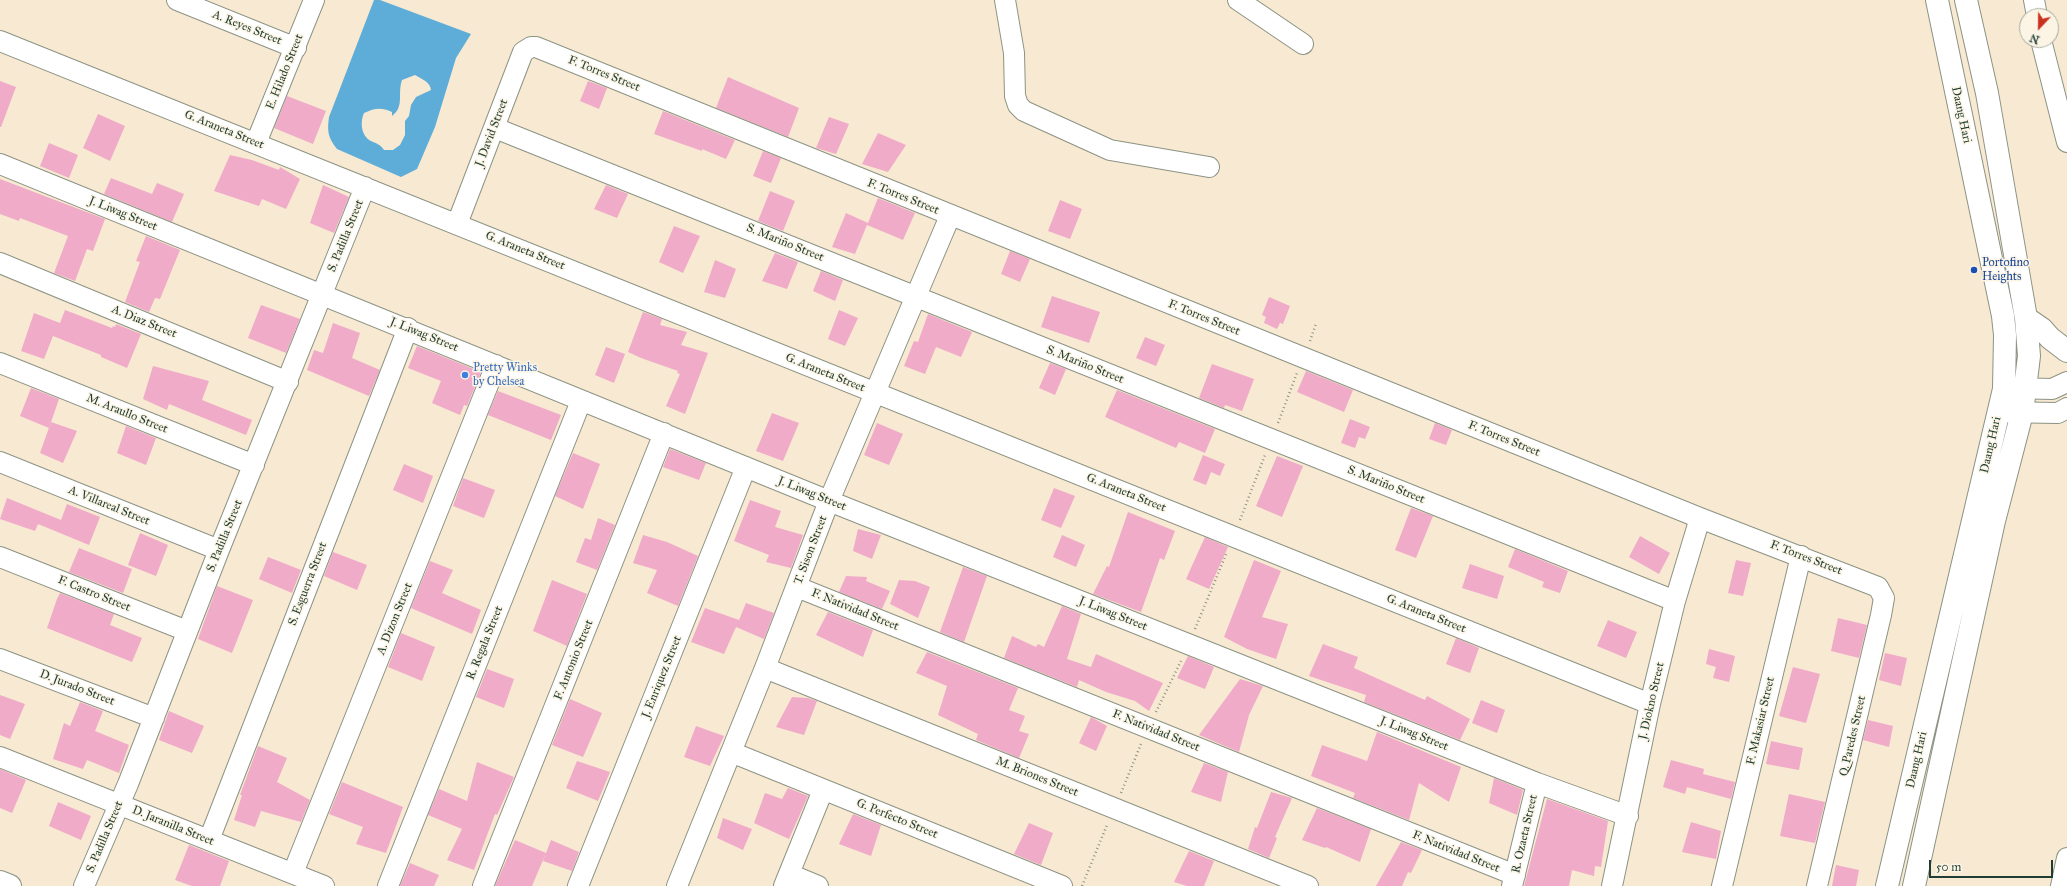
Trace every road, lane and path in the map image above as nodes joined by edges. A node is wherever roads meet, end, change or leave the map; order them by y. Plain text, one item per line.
1 (177, 0) edge
2 (314, 0) edge
3 (1005, 0) edge
4 (1238, 0) edge
5 (1937, 0) edge
6 (1966, 0) edge
7 (0, 40) edge
8 (1303, 44) dead end
9 (531, 46) joint
10 (296, 48) junction
11 (2043, 48) edge
12 (494, 128) junction
13 (2067, 142) edge
14 (256, 143) junction
15 (0, 164) edge
16 (1209, 167) dead end
17 (366, 187) junction
18 (950, 216) junction
19 (457, 224) junction
20 (0, 263) edge
21 (322, 295) junction
22 (915, 297) junction
23 (2026, 318) junction
24 (408, 328) junction
25 (2067, 351) edge
26 (0, 363) edge
27 (496, 365) junction
28 (288, 382) junction
29 (2067, 382) edge
30 (2004, 388) junction
31 (2026, 390) junction
32 (874, 392) junction
33 (582, 401) junction
34 (2067, 408) edge
35 (1998, 412) junction
36 (2022, 412) junction
37 (664, 433) junction
38 (0, 462) edge
39 (254, 465) junction
40 (746, 467) junction
41 (829, 501) junction
42 (1700, 518) junction
43 (219, 550) junction
44 (1801, 556) junction
45 (0, 557) edge
46 (1878, 586) joint
47 (797, 587) junction
48 (1675, 601) junction
49 (187, 631) junction
50 (0, 659) edge
51 (765, 668) junction
52 (1650, 704) junction
53 (154, 718) junction
54 (731, 752) junction
55 (0, 757) edge
56 (1537, 783) junction
57 (823, 790) junction
58 (119, 804) junction
59 (1628, 816) junction
60 (209, 840) junction
61 (2067, 858) edge
62 (293, 874) junction
63 (786, 880) edge
64 (1514, 881) edge
65 (0, 882) edge
66 (10, 886) edge
67 (84, 886) edge
68 (324, 886) edge
69 (388, 886) edge
70 (484, 886) edge
71 (578, 886) edge
72 (677, 886) edge
73 (818, 886) edge
74 (1062, 886) edge
75 (1308, 886) edge
76 (1612, 886) edge
77 (1722, 886) edge
78 (1817, 886) edge
79 (1887, 886) edge
80 (1914, 886) edge
81 (2061, 886) edge

1 - 10 street, A. Reyes Street
2 - 10 street, E. Hilado Street
3 - 16 street
4 - 8 street
5 - 30 main road, Daang Hari
6 - 23 main road, Daang Hari
7 - 14 street, G. Araneta Street
9 - 12 street, J. David Street
9 - 18 street, F. Torres Street
10 - 14 street, E. Hilado Street
11 - 13 street
12 - 19 street, J. David Street
12 - 22 street, S. Mariño Street
14 - 17 street, G. Araneta Street
15 - 21 street, J. Liwag Street
17 - 19 street, G. Araneta Street
17 - 21 street, S. Padilla Street
18 - 22 street, T. Sison Street
18 - 42 street, F. Torres Street
19 - 32 street, G. Araneta Street
20 - 28 street, A. Diaz Street
21 - 24 street, J. Liwag Street
21 - 28 street, S. Padilla Street
22 - 32 street, T. Sison Street
22 - 48 street, S. Mariño Street
23 - 25 main road
23 - 31 main road, Daang Hari
24 - 27 street, J. Liwag Street
24 - 60 street, S. Esguerra Street
26 - 39 street, M. Araullo Street
27 - 33 street, J. Liwag Street
27 - 62 street, A. Dizon Street
28 - 39 street, S. Padilla Street
29 - 31 street
30 - 31 street
30 - 35 main road, Daang Hari
31 - 36 main road, Daang Hari
32 - 41 street, T. Sison Street
32 - 52 street, G. Araneta Street
33 - 37 street, J. Liwag Street
33 - 69 street, R. Regala Street
34 - 36 street
35 - 36 street
35 - 79 main road, Daang Hari
36 - 80 main road, Daang Hari
37 - 40 street, J. Liwag Street
37 - 70 street, F. Antonio Street
38 - 43 street, A. Villareal Street
39 - 43 street, S. Padilla Street
40 - 41 street, J. Liwag Street
40 - 71 street, J. Enriquez Street
41 - 47 street, T. Sison Street
41 - 56 street, J. Liwag Street
42 - 44 street, F. Torres Street
42 - 48 street, J. Diokno Street
43 - 49 street, S. Padilla Street
44 - 46 street, F. Torres Street
44 - 77 street, F. Makasiar Street
45 - 49 street, F. Castro Street
46 - 78 street, Q. Paredes Street
47 - 51 street, T. Sison Street
47 - 64 street, F. Natividad Street
48 - 52 street, J. Diokno Street
49 - 53 street, S. Padilla Street
50 - 53 street, D. Jurado Street
51 - 54 street, T. Sison Street
51 - 75 street, M. Briones Street
52 - 59 street, J. Diokno Street
53 - 58 street, S. Padilla Street
54 - 57 street, G. Perfecto Street
54 - 72 street, T. Sison Street
55 - 58 street, D. Jaranilla Street
56 - 59 street, J. Liwag Street
56 - 64 street, R. Ozaeta Street
57 - 63 street
57 - 74 street, G. Perfecto Street
58 - 60 street, D. Jaranilla Street
58 - 67 street, S. Padilla Street
59 - 76 street, J. Diokno Street
60 - 62 street, D. Jaranilla Street
61 - 81 street
62 - 68 street, D. Jaranilla Street
63 - 73 street
65 - 66 main road

